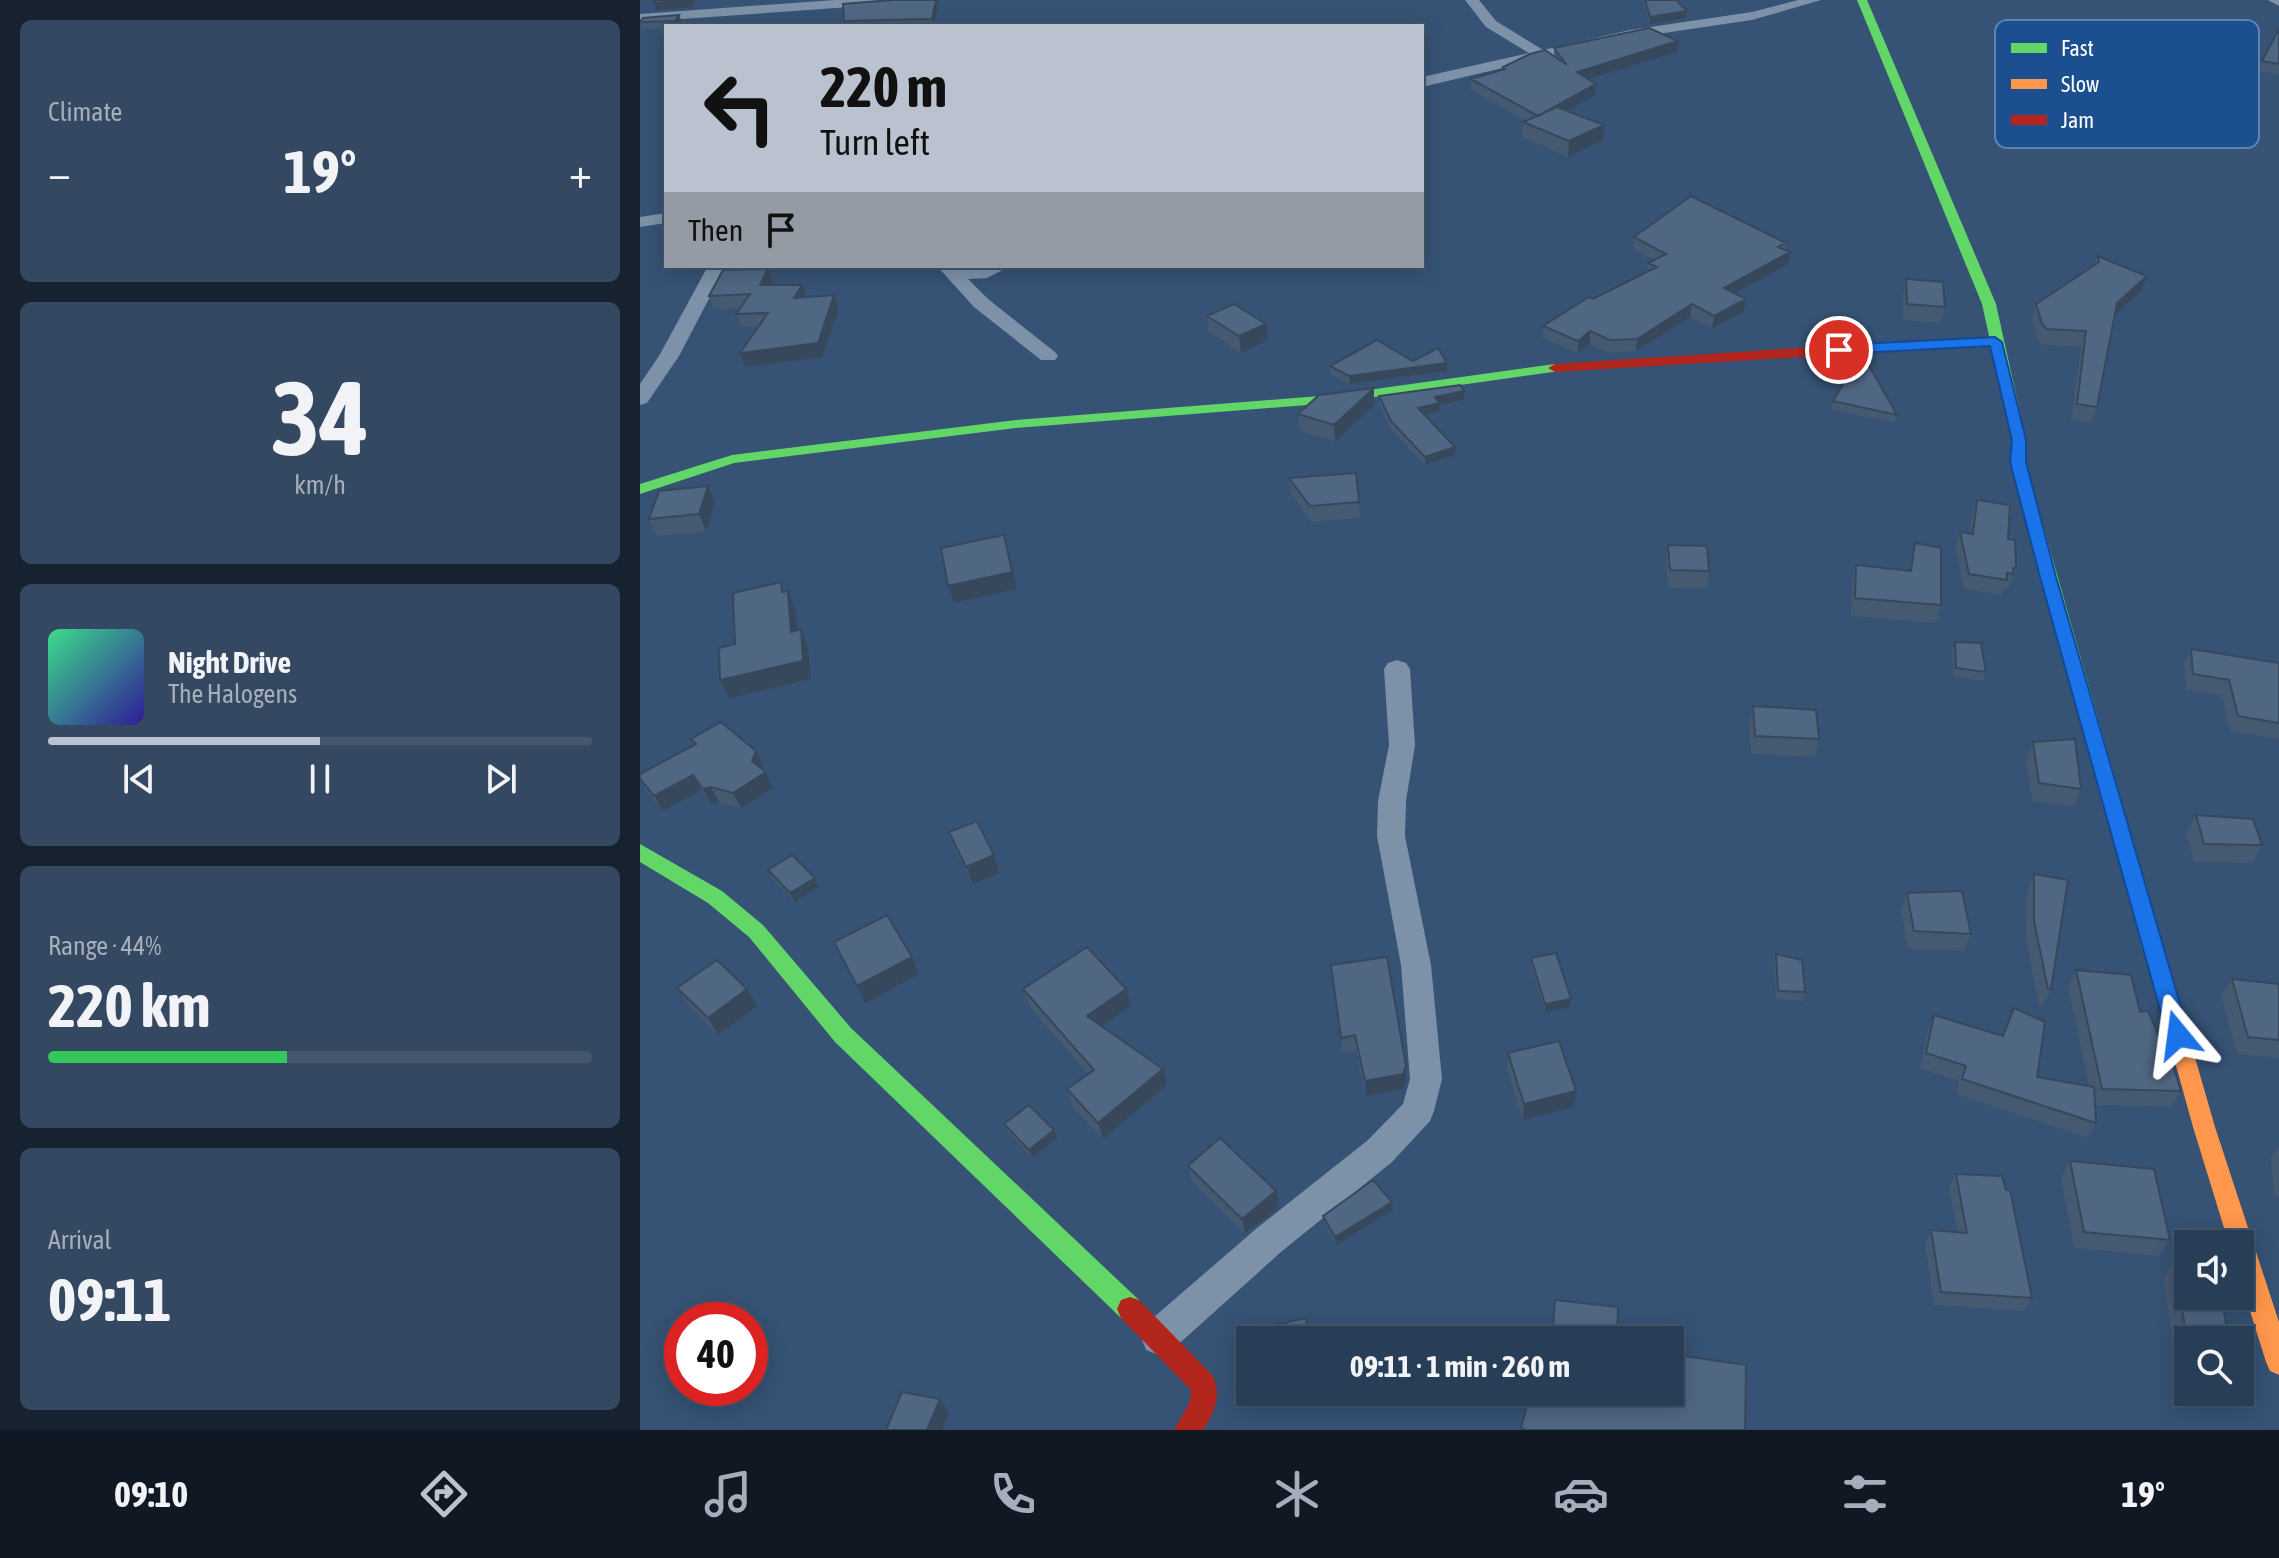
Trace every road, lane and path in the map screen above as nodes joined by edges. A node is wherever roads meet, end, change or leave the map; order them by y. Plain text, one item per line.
1 (893, 0) edge
2 (1472, 0) edge
3 (1814, 0) edge
4 (1862, 0) edge
5 (640, 18) edge
6 (1542, 55) junction
7 (1424, 82) edge
8 (664, 218) edge
9 (640, 222) edge
10 (716, 268) edge
11 (996, 268) edge
12 (950, 269) edge
13 (1995, 342) junction
14 (1048, 356) dead end
15 (640, 399) edge
16 (640, 489) edge
17 (1397, 669) dead end
18 (640, 852) edge
19 (1159, 1337) junction
20 (2279, 1362) edge
21 (1187, 1430) edge

1 - 5 street
2 - 6 street
3 - 6 street
4 - 13 street
6 - 7 street
8 - 9 street
10 - 15 street
11 - 12 street
12 - 14 street
13 - 16 street
13 - 20 street
17 - 19 street
18 - 19 street
19 - 21 street

